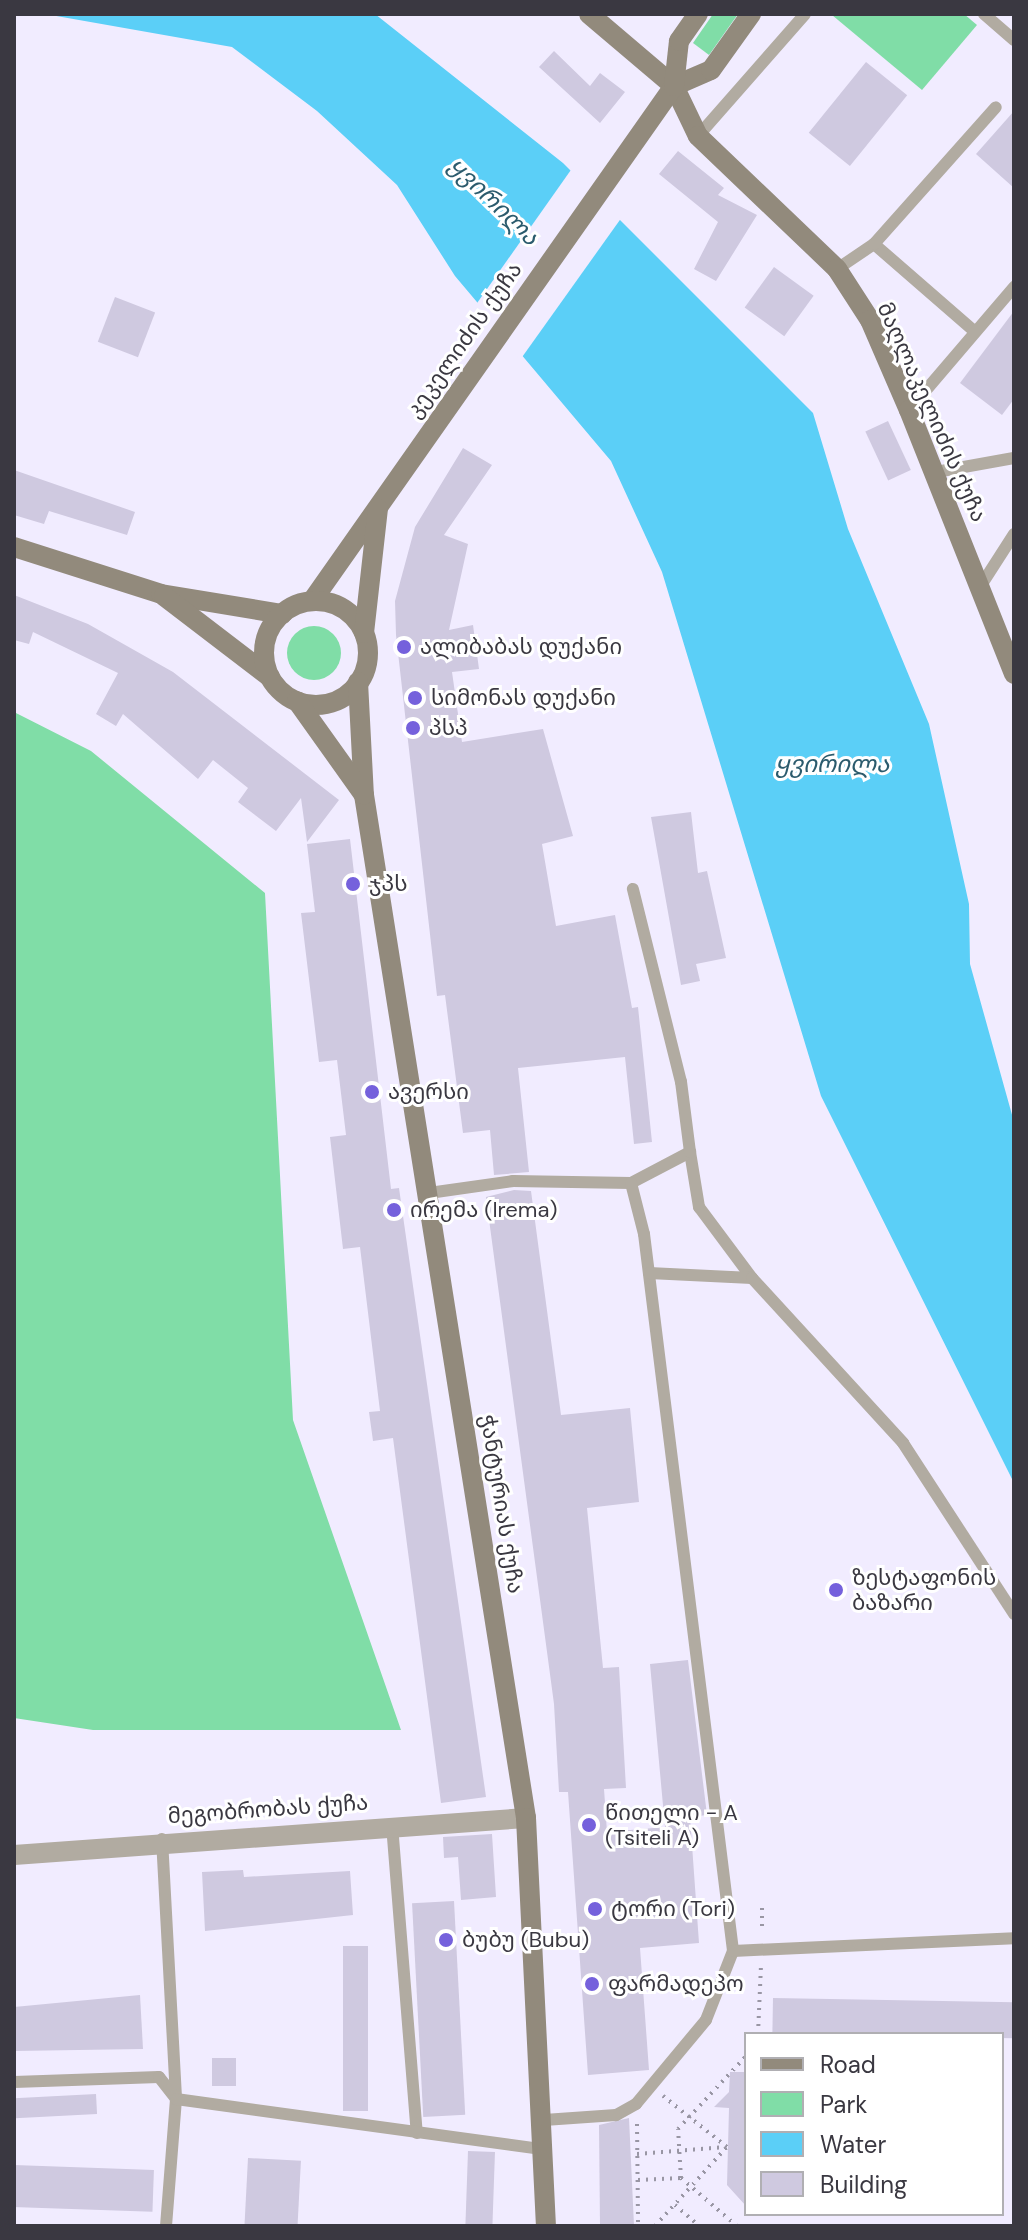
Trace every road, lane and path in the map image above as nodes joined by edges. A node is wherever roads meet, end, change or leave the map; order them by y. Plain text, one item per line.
1 (589, 14) edge
2 (698, 14) edge
3 (751, 14) edge
4 (805, 14) edge
5 (984, 14) edge
6 (1014, 40) edge
7 (674, 86) junction
8 (996, 107) dead end
9 (698, 136) junction
10 (874, 244) junction
11 (837, 269) junction
12 (1014, 287) edge
13 (974, 331) junction
14 (909, 410) junction
15 (1014, 458) edge
16 (936, 472) junction
17 (379, 505) junction
18 (1014, 534) edge
19 (14, 547) edge
20 (980, 587) junction
21 (161, 594) junction
22 (312, 601) junction
23 (282, 614) junction
24 (364, 633) junction
25 (1014, 674) edge
26 (270, 677) junction
27 (358, 682) junction
28 (297, 701) junction
29 (364, 795) junction
30 (633, 889) dead end
31 (690, 1152) junction
32 (631, 1183) junction
33 (429, 1193) junction
34 (649, 1273) junction
35 (752, 1278) junction
36 (1014, 1614) edge
37 (526, 1818) junction
38 (392, 1825) junction
39 (162, 1839) junction
40 (14, 1855) edge
41 (762, 1908) dead end
42 (1014, 1938) edge
43 (762, 1947) junction
44 (733, 1951) junction
45 (758, 2032) edge
46 (744, 2058) edge
47 (14, 2082) edge
48 (652, 2087) junction
49 (176, 2099) junction
50 (636, 2104) junction
51 (687, 2115) junction
52 (544, 2120) junction
53 (417, 2133) junction
54 (727, 2147) junction
55 (546, 2150) junction
56 (680, 2151) junction
57 (637, 2154) junction
58 (681, 2178) junction
59 (638, 2180) junction
60 (691, 2187) junction
61 (675, 2205) junction
62 (166, 2226) edge
63 (546, 2226) edge
64 (638, 2226) edge
65 (655, 2226) edge
66 (699, 2226) edge
67 (737, 2226) edge

1 - 7 street
2 - 7 street, კეკელიძის ქუჩა
3 - 7 street
4 - 9 lane
5 - 6 lane
7 - 9 street, მაღლაკელიძის ქუჩა
7 - 17 street, კეკელიძის ქუჩა
8 - 10 lane
9 - 11 street, მაღლაკელიძის ქუჩა
10 - 11 lane
10 - 13 lane
11 - 14 street, მაღლაკელიძის ქუჩა
12 - 13 lane
13 - 14 lane
14 - 16 street, მაღლაკელიძის ქუჩა
15 - 16 lane
16 - 20 street, მაღლაკელიძის ქუჩა
17 - 22 street, კეკელიძის ქუჩა
17 - 24 street, კეკელიძის ქუჩა
18 - 20 lane
19 - 21 street
20 - 25 street, მაღლაკელიძის ქუჩა
21 - 23 street
21 - 26 street
22 - 23 street
22 - 24 street
23 - 26 street
24 - 27 street
26 - 28 street
27 - 28 street
27 - 29 street, ჭანტურიას ქუჩა
28 - 29 street, ჭანტურიას ქუჩა
29 - 33 street, ჭანტურიას ქუჩა
30 - 31 lane
31 - 32 lane
31 - 35 lane
32 - 33 lane
32 - 34 lane
33 - 37 street, ჭანტურიას ქუჩა
34 - 35 lane
34 - 44 lane
35 - 36 lane
37 - 38 street, მეგობრობას ქუჩა
37 - 52 street, ჭანტურიას ქუჩა
38 - 39 street, მეგობრობას ქუჩა
38 - 53 lane
39 - 40 street, მეგობრობას ქუჩა
39 - 49 lane
41 - 43 path
42 - 43 lane
43 - 44 lane
43 - 45 path
44 - 48 lane
46 - 51 path
47 - 49 lane
48 - 50 lane
48 - 51 path
49 - 53 lane
49 - 62 lane
50 - 52 lane
50 - 57 path
51 - 54 path
51 - 56 path
52 - 55 street, ჭანტურიას ქუჩა
53 - 55 lane
54 - 56 path
54 - 60 path
55 - 63 street, ჭანტურიას ქუჩა
56 - 57 path
56 - 58 path
57 - 59 path
58 - 59 path
58 - 60 path
59 - 64 path
60 - 61 path
60 - 67 path
61 - 65 path
61 - 66 path

